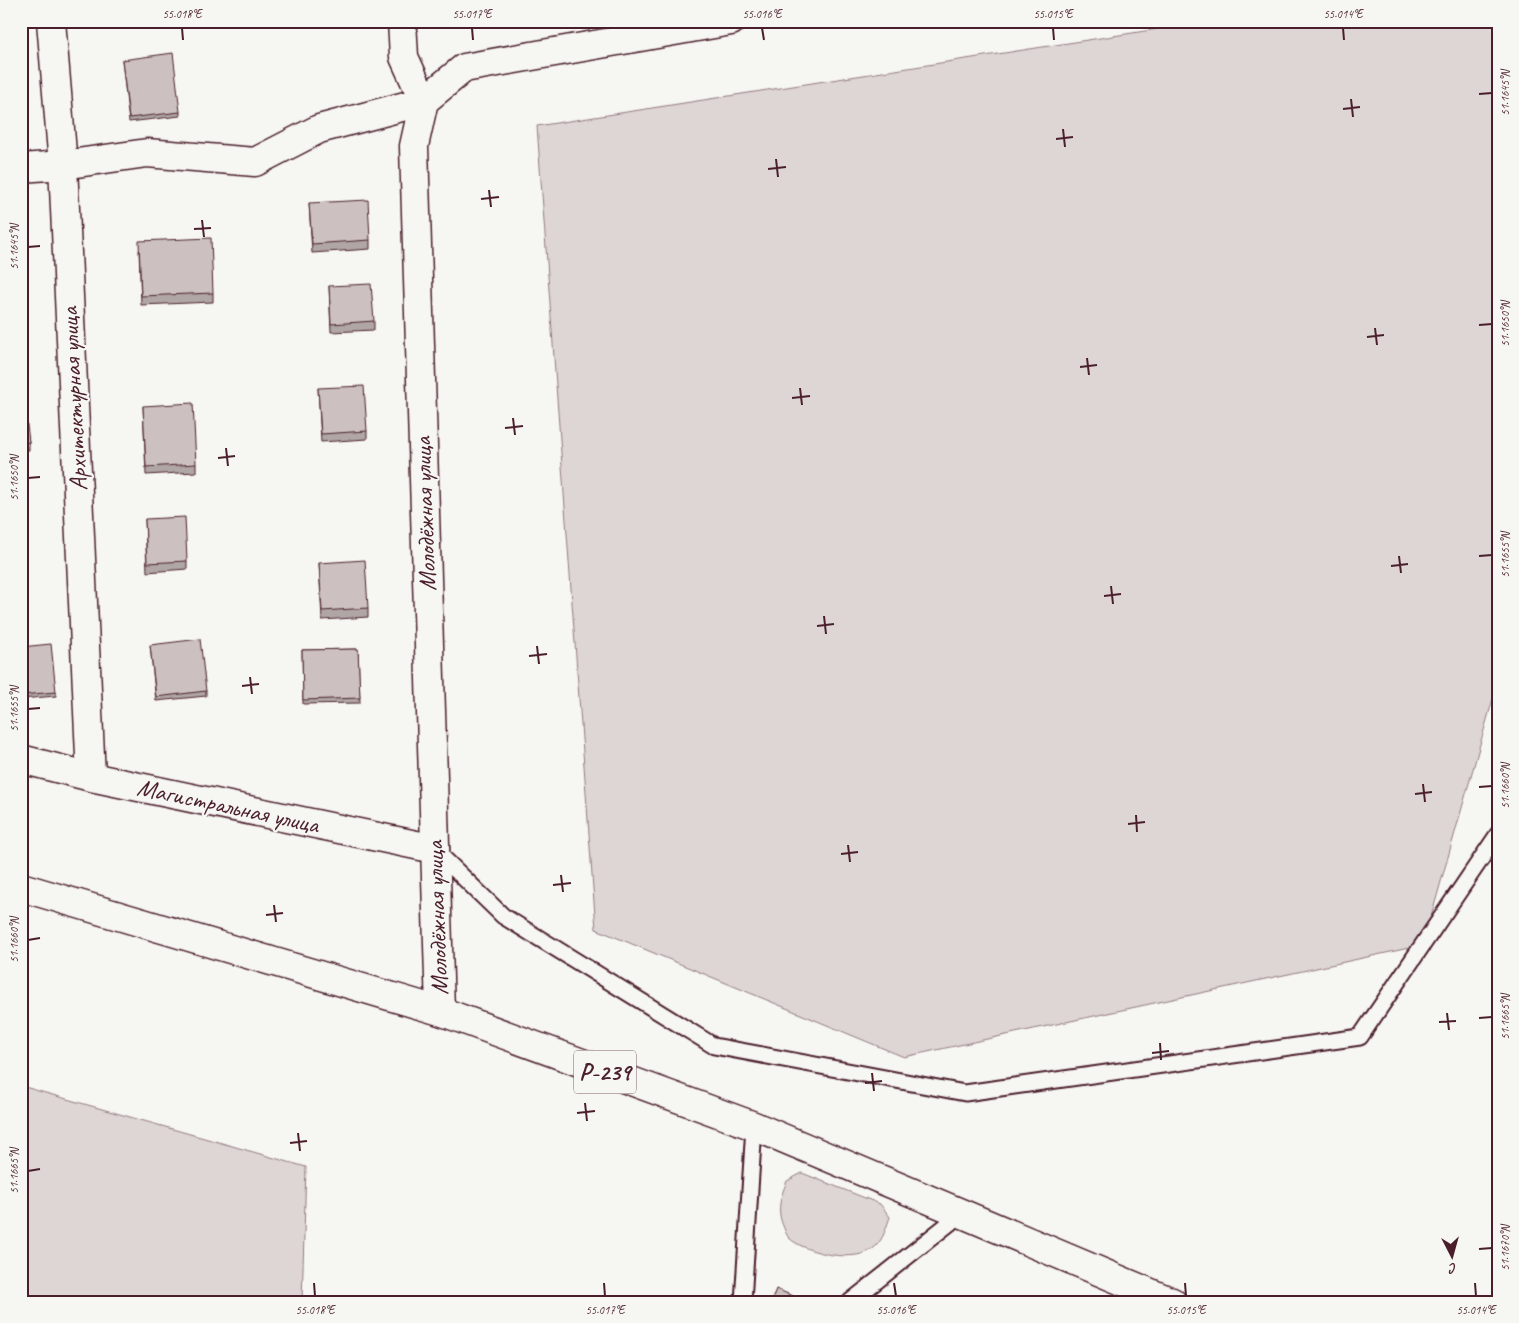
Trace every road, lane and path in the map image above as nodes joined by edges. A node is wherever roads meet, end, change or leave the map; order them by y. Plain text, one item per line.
1 (51, 21) edge
2 (402, 21) edge
3 (731, 21) edge
4 (424, 101) junction
5 (63, 165) junction
6 (21, 168) edge
7 (21, 759) edge
8 (91, 777) junction
9 (1498, 834) edge
10 (435, 849) junction
11 (21, 887) edge
12 (440, 1012) junction
13 (754, 1126) junction
14 (961, 1214) junction
15 (743, 1302) edge
16 (850, 1302) edge
17 (1172, 1302) edge

1 - 5 main road, Архитектурная улица
2 - 4 main road
3 - 4 main road
4 - 5 main road
4 - 10 main road, Молодёжная улица
5 - 6 main road
5 - 8 main road, Архитектурная улица
7 - 8 main road, Магистральная улица
8 - 10 main road, Магистральная улица
9 - 10 lane
10 - 12 main road, Молодёжная улица
11 - 12 main road, Р-239
12 - 13 main road, Р-239
13 - 14 main road, Р-239
13 - 15 lane
14 - 16 lane
14 - 17 main road, Р-239

